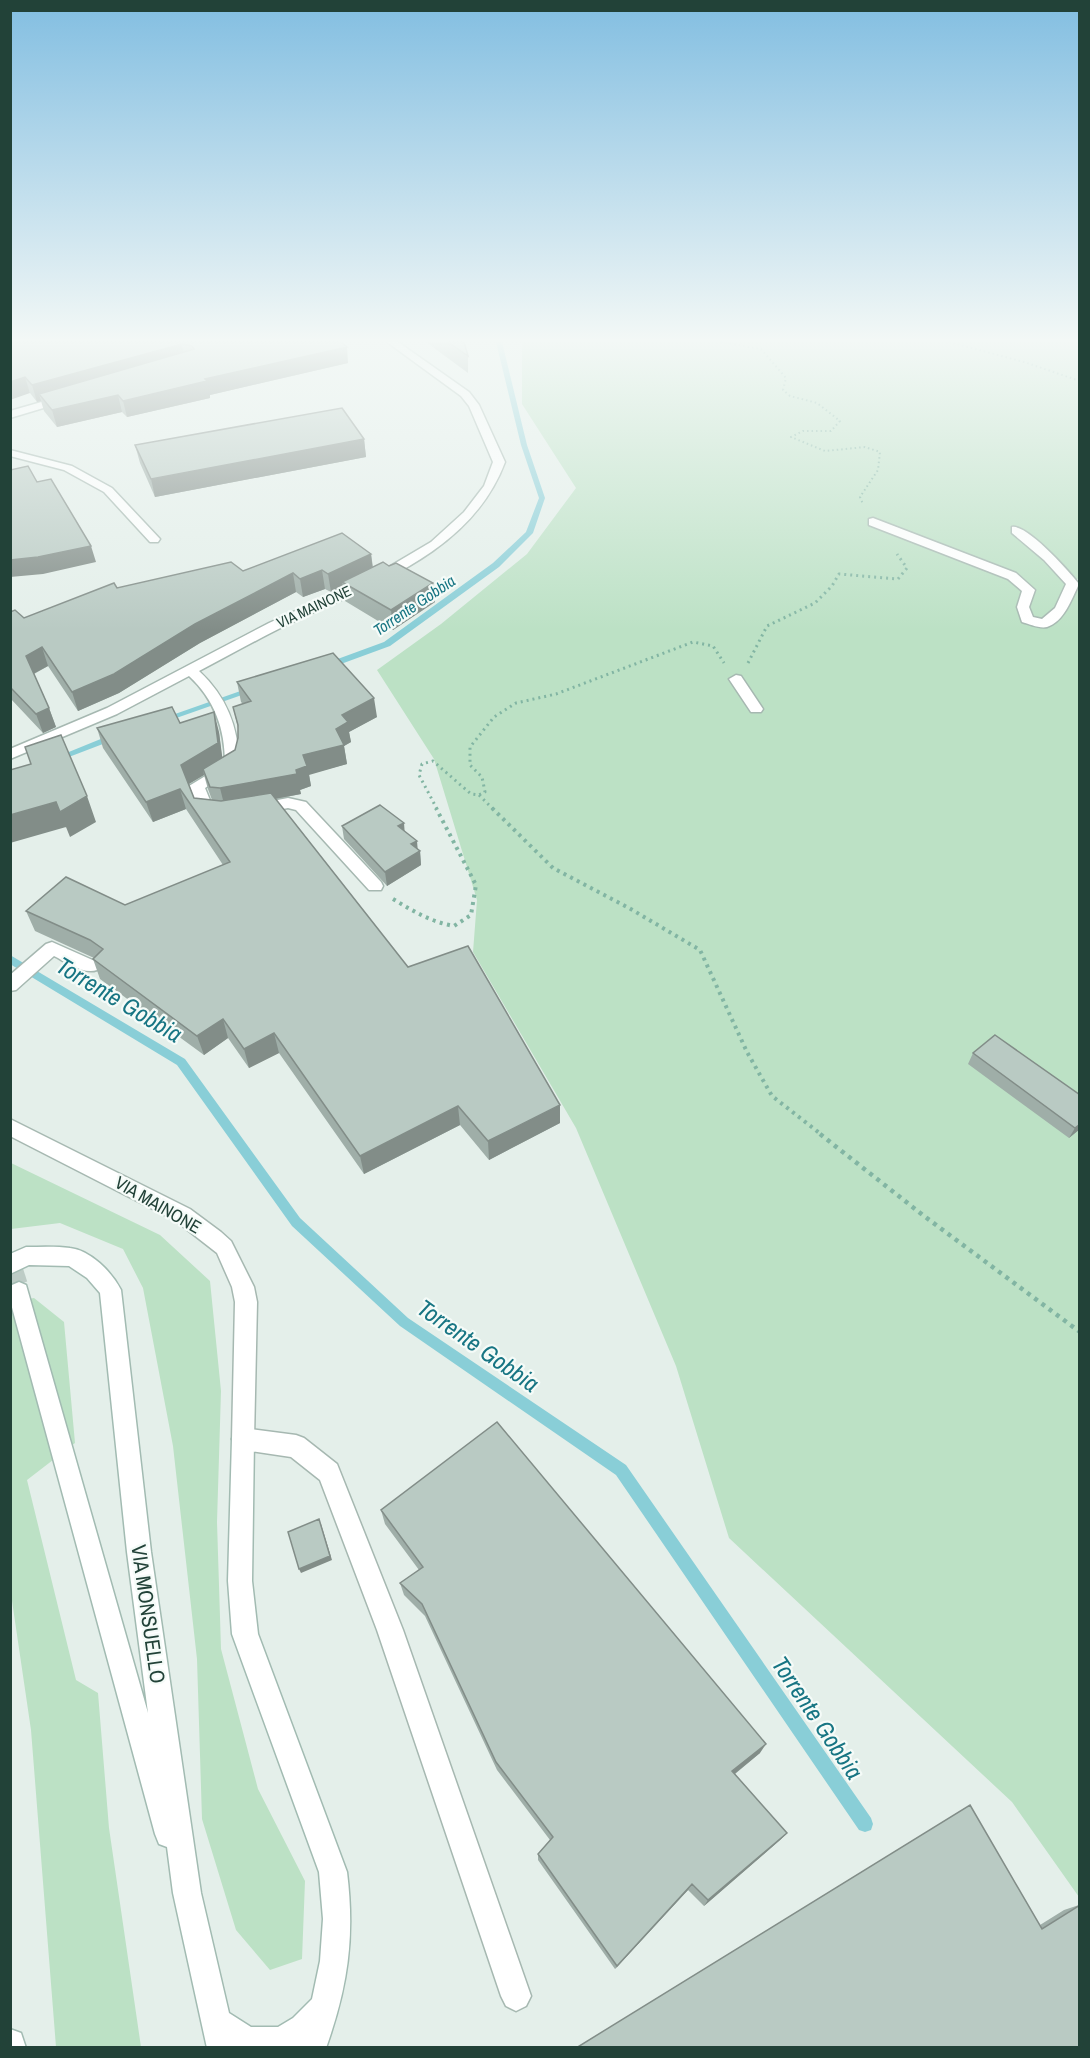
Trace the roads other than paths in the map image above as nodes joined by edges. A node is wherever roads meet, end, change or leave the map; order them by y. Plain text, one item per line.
1 (488, 438) edge
2 (10, 453) edge
3 (873, 522) road end
4 (1016, 530) dead end
5 (154, 539) dead end
6 (191, 670) junction
7 (736, 680) road end
8 (756, 709) dead end
9 (10, 755) edge
10 (375, 886) road end
11 (91, 966) edge
12 (10, 985) edge
13 (10, 1127) edge
14 (10, 1265) edge
15 (19, 1292) tunnel mouth
16 (243, 1439) junction
17 (190, 1910) junction
18 (516, 1996) dead end
19 (328, 2002) junction
20 (219, 2035) edge
21 (311, 2048) edge

1 - 6 street, VIA MAINONE
2 - 5 street
3 - 4 street
6 - 9 street, VIA MAINONE
6 - 10 street
7 - 8 street
11 - 12 street
13 - 16 street, VIA MAINONE
14 - 17 street, VIA MONSUELLO
15 - 17 street
16 - 18 street
16 - 19 street, VIA MAINONE
17 - 20 street, VIA MONSUELLO
19 - 20 street
19 - 21 street, VIA MAINONE

